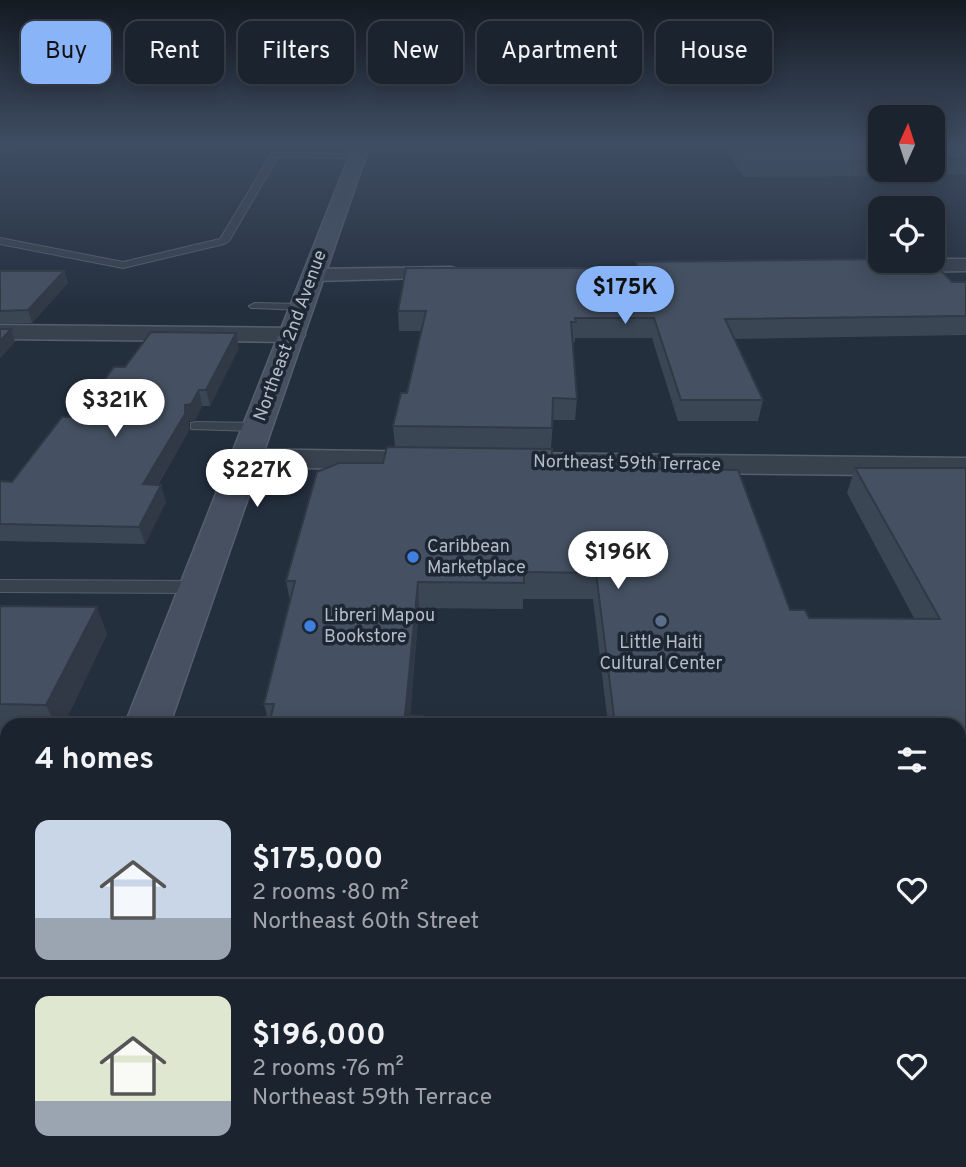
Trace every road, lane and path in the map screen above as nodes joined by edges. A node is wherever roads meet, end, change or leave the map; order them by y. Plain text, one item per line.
1 (249, 198) edge
2 (342, 198) edge
3 (0, 241) edge
4 (966, 265) edge
5 (817, 267) edge
6 (477, 272) edge
7 (314, 275) junction
8 (255, 306) dead end
9 (298, 321) junction
10 (0, 332) edge
11 (196, 426) dead end
12 (252, 443) junction
13 (966, 467) edge
14 (0, 586) edge
15 (198, 587) junction
16 (148, 718) edge

1 - 3 lane
2 - 7 main road, Northeast 2nd Avenue
4 - 5 street
6 - 7 street
7 - 9 main road, Northeast 2nd Avenue
8 - 9 lane
9 - 10 street
9 - 12 main road, Northeast 2nd Avenue
11 - 12 lane
12 - 13 street, Northeast 59th Terrace
12 - 15 main road, Northeast 2nd Avenue
14 - 15 lane
15 - 16 main road, Northeast 2nd Avenue

